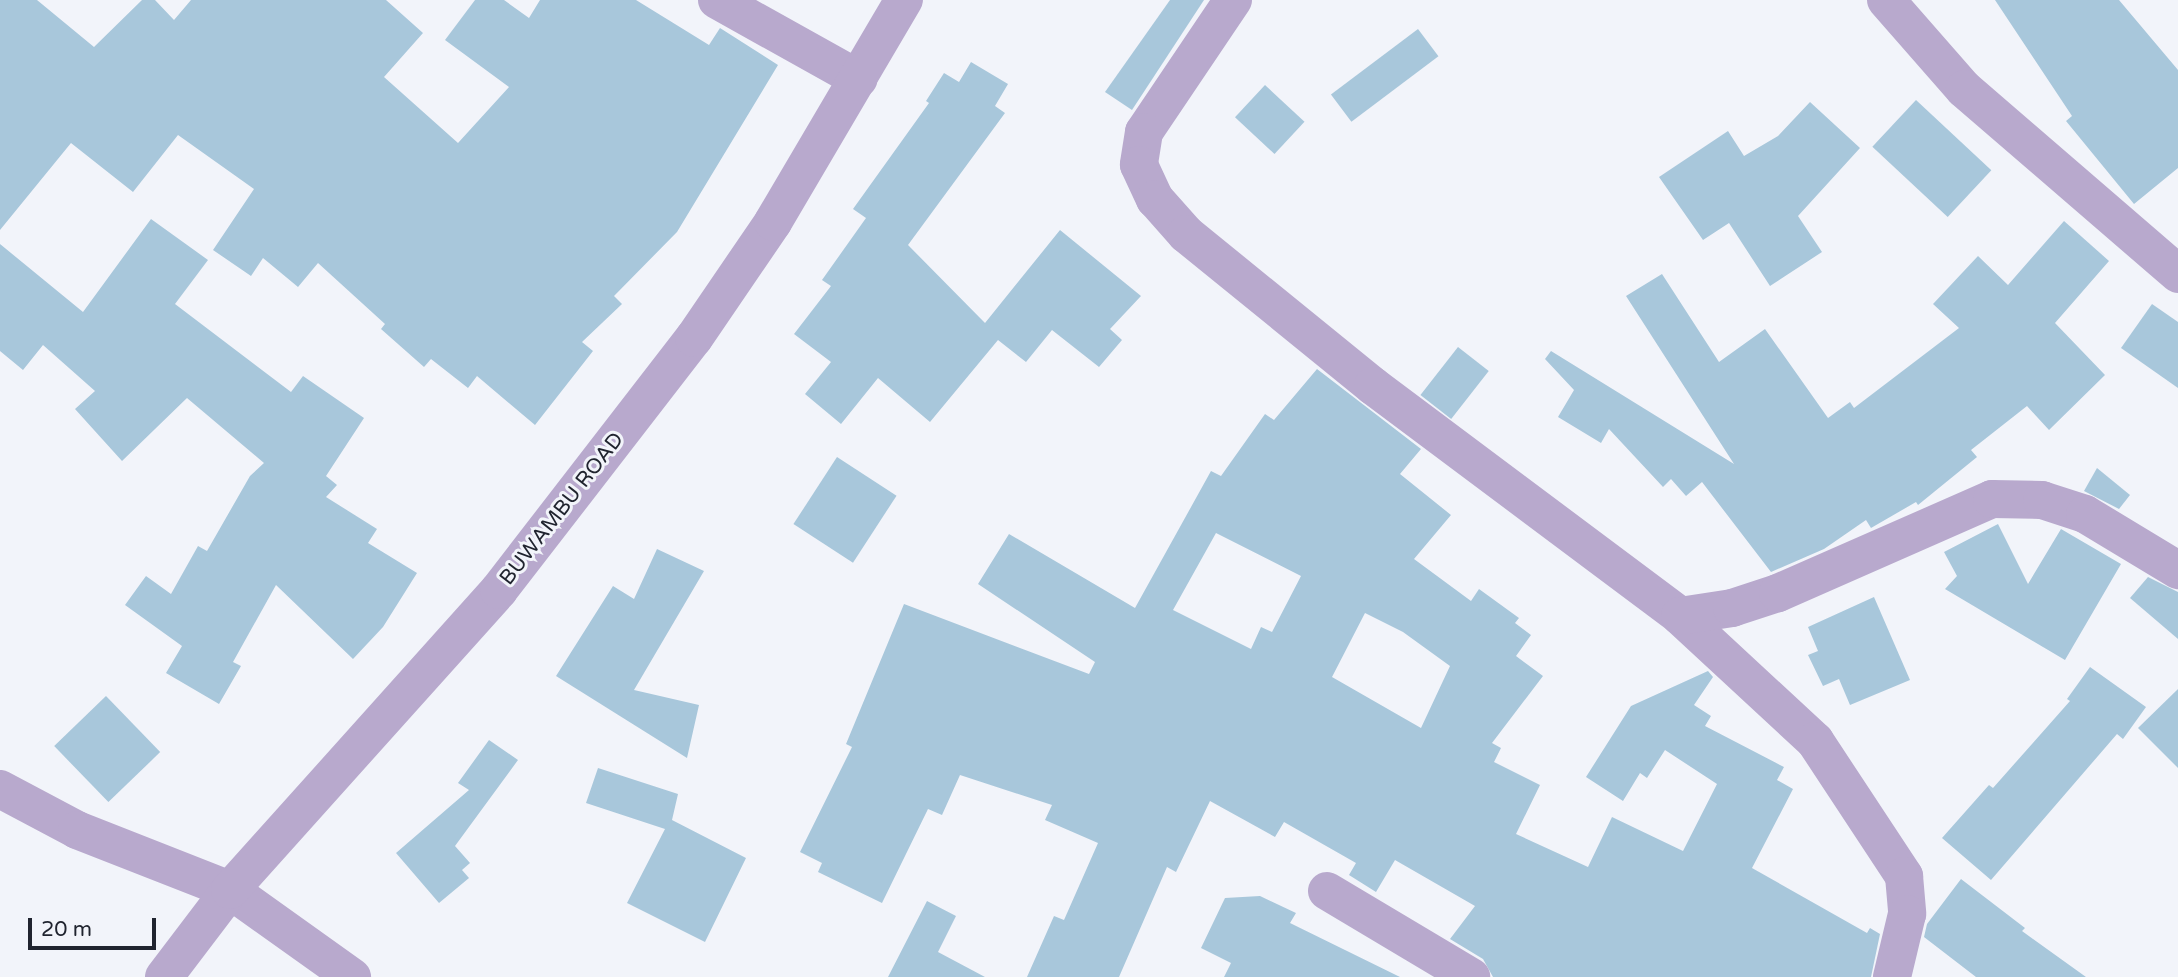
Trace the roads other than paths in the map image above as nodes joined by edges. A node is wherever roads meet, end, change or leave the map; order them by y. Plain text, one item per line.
1 (717, 0) edge
2 (904, 0) edge
3 (1233, 0) edge
4 (1886, 0) edge
5 (859, 79) junction
6 (2178, 274) edge
7 (2178, 570) edge
8 (1680, 616) junction
9 (0, 789) edge
10 (230, 890) junction
11 (1327, 891) dead end
12 (164, 977) edge
13 (352, 977) edge
14 (1471, 977) edge
15 (1892, 977) edge

1 - 5 street
2 - 5 street, BUWAMBU ROAD
3 - 8 street
4 - 6 street
5 - 10 street, BUWAMBU ROAD
7 - 8 street
8 - 15 street
9 - 10 street
10 - 12 street, BUWAMBU ROAD
10 - 13 street
11 - 14 street

